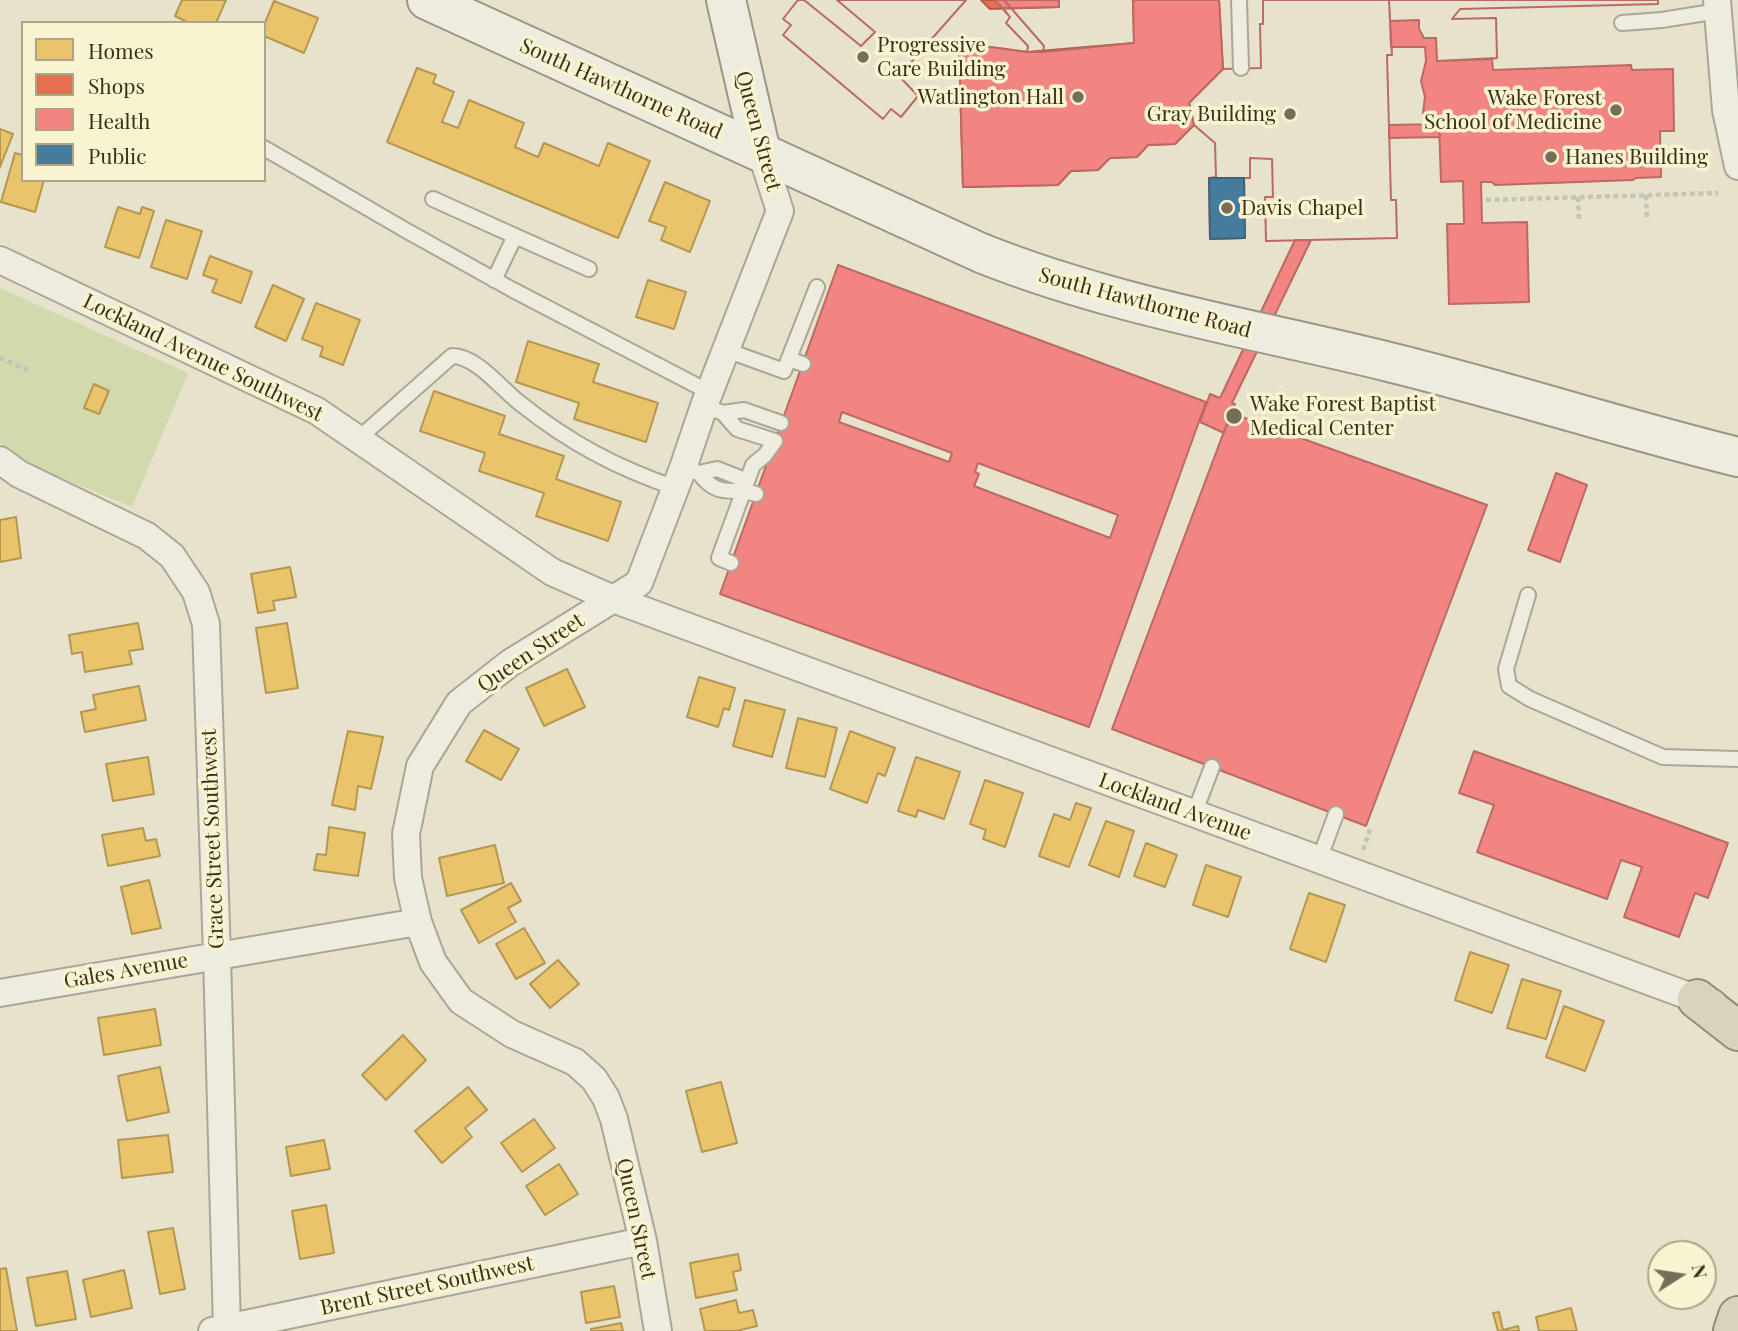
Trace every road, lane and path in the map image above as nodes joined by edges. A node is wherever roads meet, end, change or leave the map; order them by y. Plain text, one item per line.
1 (427, 0) edge
2 (726, 0) edge
3 (1239, 0) edge
4 (1718, 6) edge
5 (1622, 23) dead end
6 (1241, 68) dead end
7 (266, 149) edge
8 (761, 152) junction
9 (1738, 166) edge
10 (1718, 193) dead end
11 (1646, 195) junction
12 (1578, 197) junction
13 (433, 199) dead end
14 (1486, 200) dead end
15 (1578, 219) dead end
16 (1647, 219) dead end
17 (515, 236) junction
18 (0, 260) edge
19 (589, 269) dead end
20 (494, 279) junction
21 (817, 287) dead end
22 (726, 350) junction
23 (0, 358) edge
24 (28, 370) dead end
25 (712, 404) junction
26 (781, 423) dead end
27 (358, 439) junction
28 (1738, 457) edge
29 (0, 460) edge
30 (686, 476) junction
31 (750, 492) junction
32 (732, 563) dead end
33 (1528, 595) dead end
34 (613, 599) junction
35 (1738, 759) edge
36 (1212, 767) dead end
37 (1194, 814) junction
38 (1336, 814) dead end
39 (1371, 826) dead end
40 (1363, 850) dead end
41 (1319, 860) junction
42 (418, 922) junction
43 (218, 956) junction
44 (0, 993) edge
45 (1697, 999) junction
46 (1738, 1008) edge
47 (1738, 1031) edge
48 (643, 1241) junction
49 (1738, 1316) edge
50 (219, 1329) edge
51 (658, 1331) edge
52 (1733, 1331) edge

1 - 8 main road, South Hawthorne Road
2 - 8 main road, Queen Street
3 - 6 lane
4 - 5 lane
4 - 9 street
7 - 20 lane
8 - 22 street, Queen Street
8 - 28 main road, South Hawthorne Road
10 - 11 path
11 - 12 path
11 - 16 path
12 - 14 path
12 - 15 path
13 - 17 lane
17 - 19 lane
17 - 20 lane
18 - 27 street, Lockland Avenue Southwest
20 - 25 lane
21 - 22 lane
22 - 25 street, Queen Street
23 - 24 path
25 - 26 lane
25 - 30 street, Queen Street
25 - 31 lane
27 - 30 lane
27 - 34 street, Lockland Avenue Southwest
29 - 43 street, Grace Street Southwest
30 - 31 lane
30 - 34 street, Queen Street
31 - 32 lane
33 - 35 lane
34 - 37 street, Lockland Avenue
34 - 42 street, Queen Street
36 - 37 lane
37 - 41 street, Lockland Avenue
38 - 41 lane
39 - 40 path
41 - 45 street, Lockland Avenue
42 - 43 street, Gales Avenue
42 - 48 street, Queen Street
43 - 44 street, Gales Avenue
43 - 50 street, Grace Street Southwest
45 - 46 street, Lockland Avenue
45 - 47 highway
48 - 50 street, Brent Street Southwest
48 - 51 street, Queen Street
49 - 52 highway

